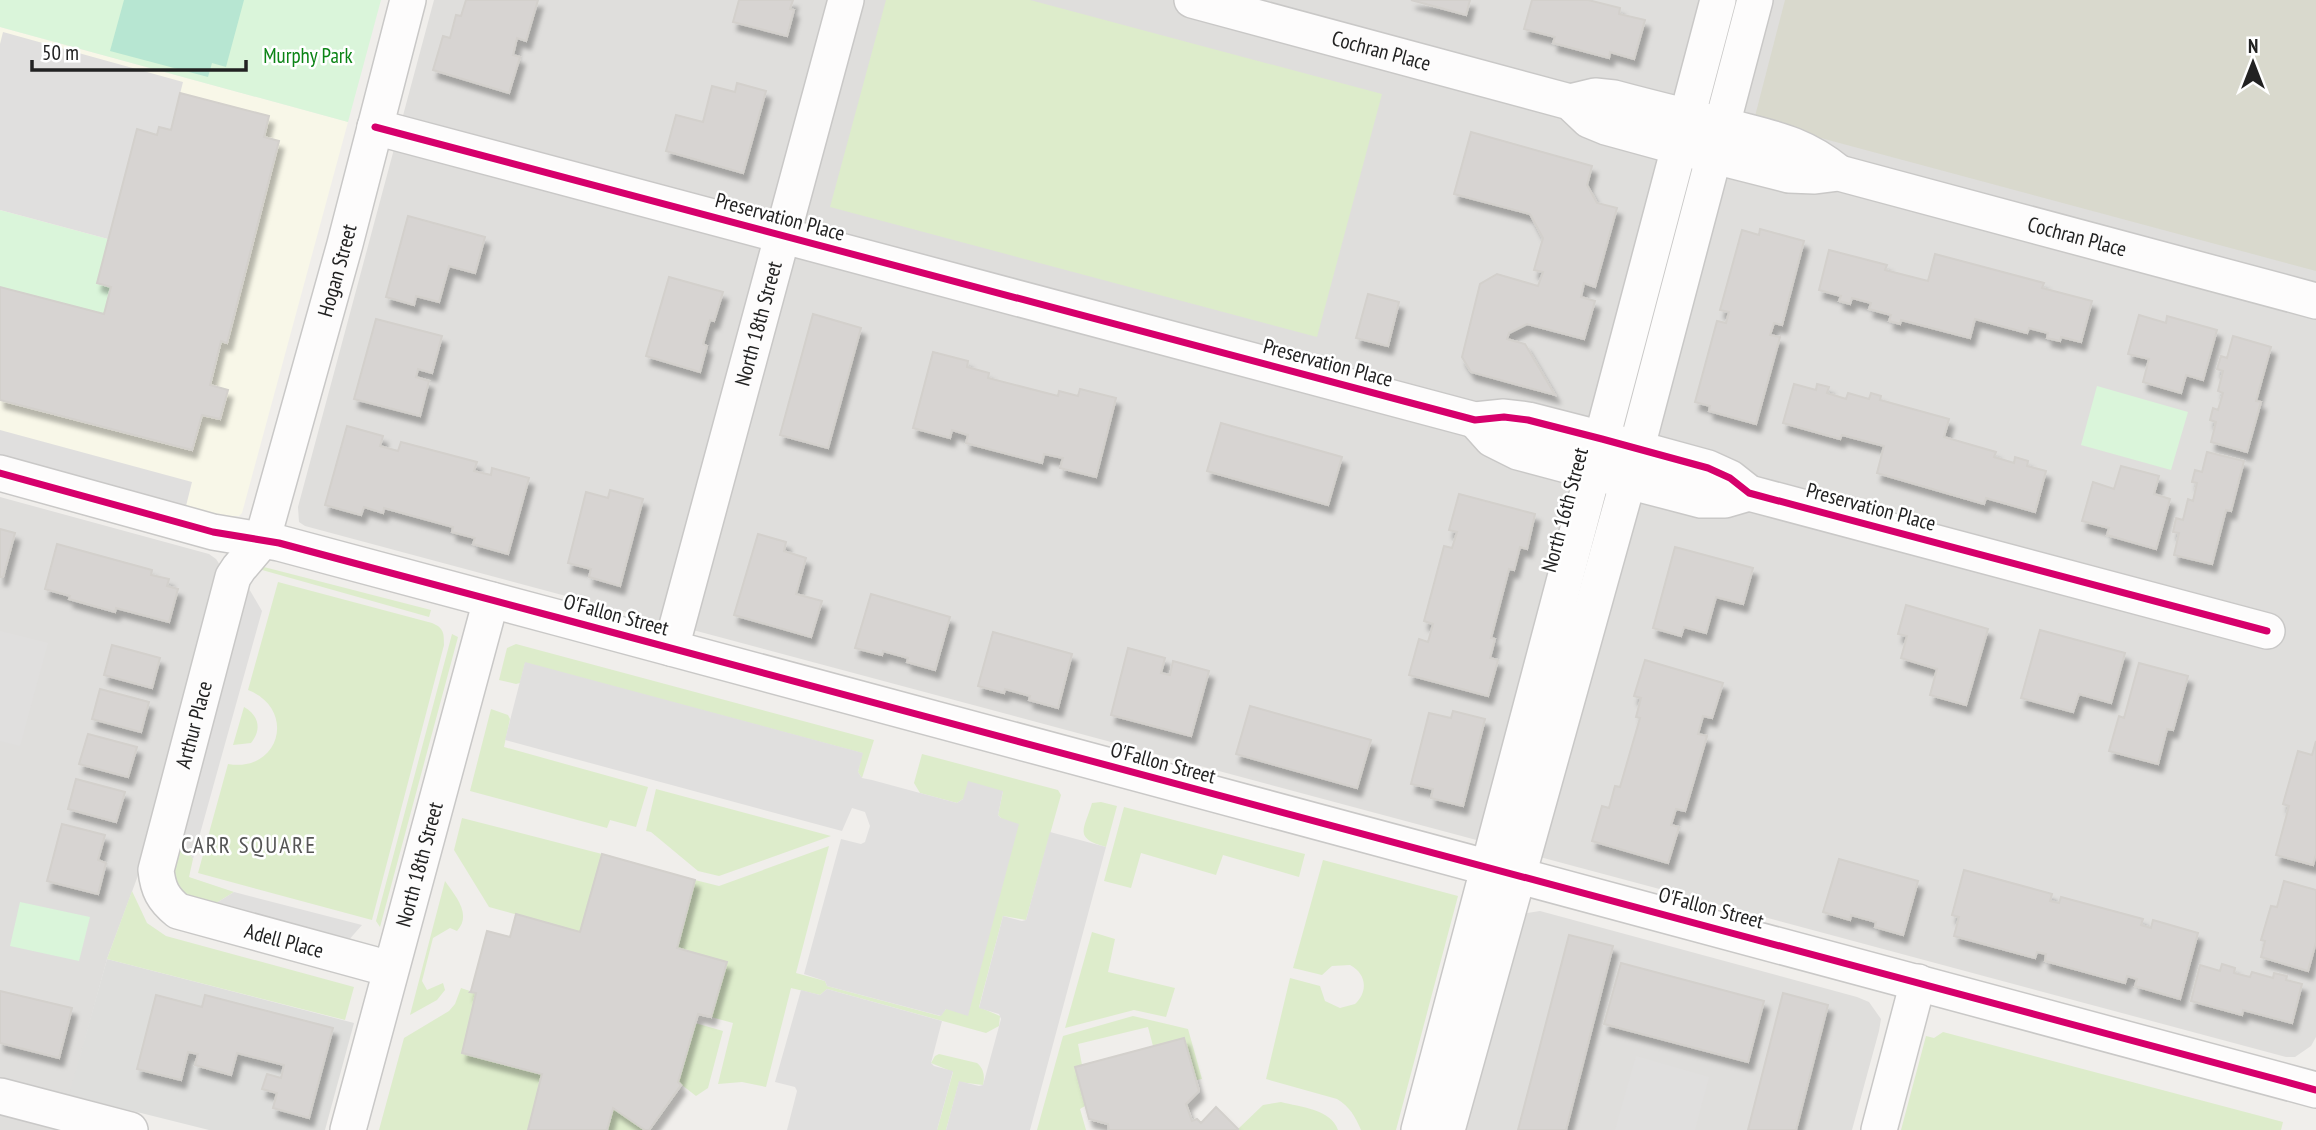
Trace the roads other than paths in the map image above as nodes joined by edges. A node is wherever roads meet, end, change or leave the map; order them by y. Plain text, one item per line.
1 (408, 0) edge
2 (846, 0) edge
3 (1192, 0) edge
4 (1718, 0) edge
5 (1755, 0) edge
6 (375, 127) junction
7 (1684, 132) junction
8 (1718, 141) junction
9 (782, 236) junction
10 (2316, 301) edge
11 (1475, 420) junction
12 (1602, 439) junction
13 (1637, 448) junction
14 (1593, 472) junction
15 (0, 473) edge
16 (1628, 481) junction
17 (1749, 493) junction
18 (262, 541) junction
19 (491, 600) junction
20 (2267, 631) dead end
21 (671, 648) junction
22 (1503, 871) junction
23 (178, 911) joint
24 (390, 969) junction
25 (1918, 982) junction
26 (2316, 1090) edge
27 (0, 1096) edge
28 (130, 1130) edge
29 (348, 1130) edge
30 (1419, 1130) edge
31 (1447, 1130) edge
32 (1879, 1130) edge

1 - 6 street, Hogan Street
2 - 9 street, North 18th Street
3 - 7 street, Cochran Place
4 - 7 street, North 16th Street
5 - 8 street, North 16th Street
6 - 9 street, Preservation Place
6 - 18 street, Hogan Street
7 - 8 street, Cochran Place
7 - 12 street, North 16th Street
8 - 10 street, Cochran Place
8 - 13 street, North 16th Street
9 - 11 street, Preservation Place
9 - 21 street, North 18th Street
11 - 12 street, Preservation Place
11 - 14 street, Preservation Place
12 - 13 street, Preservation Place
12 - 14 street, North 16th Street
13 - 16 street, North 16th Street
13 - 17 street, Preservation Place
14 - 16 street, Preservation Place
14 - 22 street, North 16th Street
15 - 18 street, O'Fallon Street
16 - 17 street, Preservation Place
16 - 22 street, North 16th Street
17 - 20 street, Preservation Place
18 - 19 street, O'Fallon Street
18 - 23 street, Arthur Place
19 - 21 street, O'Fallon Street
19 - 24 street, North 18th Street
21 - 22 street, O'Fallon Street
22 - 25 street, O'Fallon Street
22 - 30 street, North 16th Street
22 - 31 street, North 16th Street
23 - 24 street, Adell Place
24 - 29 street, North 18th Street
25 - 26 street, O'Fallon Street
25 - 32 street
27 - 28 street

